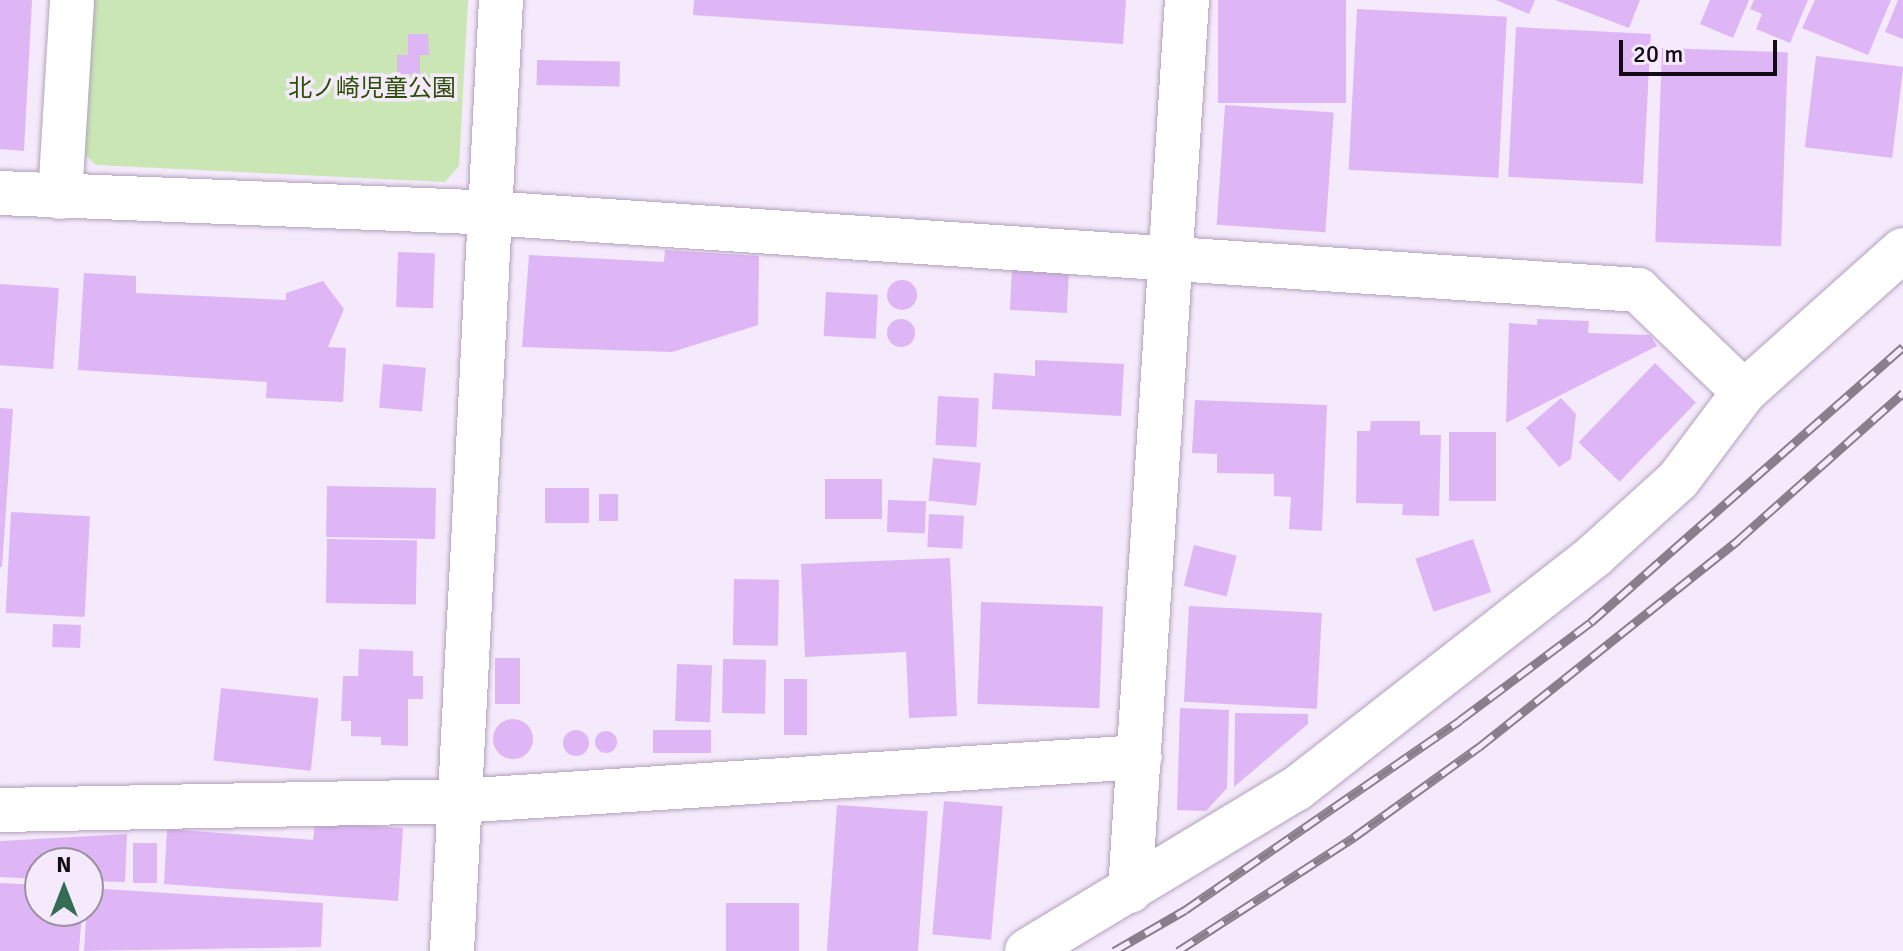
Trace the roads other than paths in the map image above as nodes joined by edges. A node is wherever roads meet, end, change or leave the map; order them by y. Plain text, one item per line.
1 (72, 0) edge
2 (501, 0) edge
3 (1187, 0) edge
4 (0, 193) edge
5 (60, 197) junction
6 (488, 213) junction
7 (1903, 250) edge
8 (1173, 261) junction
9 (1744, 392) junction
10 (1140, 757) junction
11 (458, 801) junction
12 (0, 810) edge
13 (1130, 891) junction
14 (452, 951) edge
15 (1027, 951) edge

1 - 5 street
2 - 6 street
3 - 8 street
4 - 5 street
5 - 6 street
6 - 8 street
6 - 11 street
7 - 9 street
8 - 9 street
8 - 10 street
9 - 13 street
10 - 11 street
10 - 13 street
11 - 12 street
11 - 14 street
13 - 15 street

